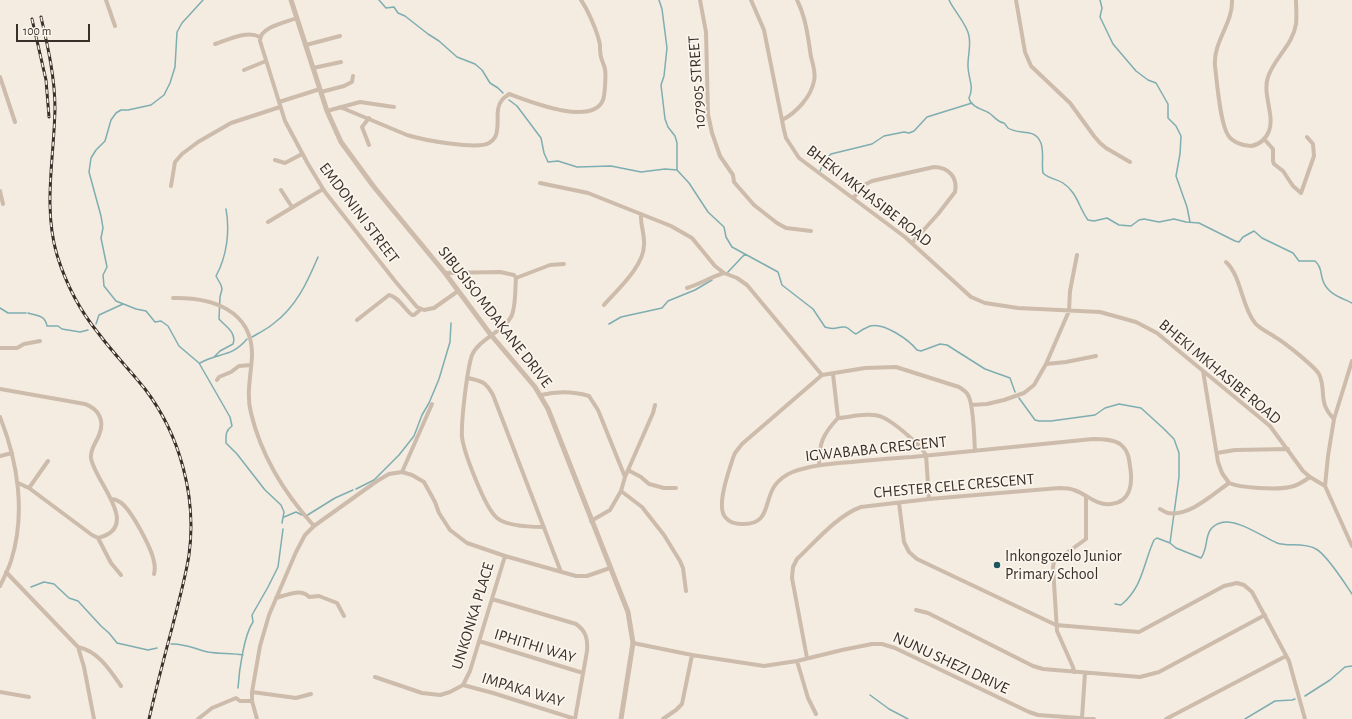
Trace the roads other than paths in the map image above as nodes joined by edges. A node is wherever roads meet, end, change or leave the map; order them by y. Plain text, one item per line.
1 (106, 0) edge
2 (291, 0) edge
3 (581, 0) edge
4 (700, 0) edge
5 (751, 0) edge
6 (797, 0) edge
7 (1016, 0) edge
8 (1232, 0) edge
9 (1296, 0) edge
10 (297, 18) junction
11 (115, 26) dead end
12 (340, 36) dead end
13 (260, 37) junction
14 (215, 44) dead end
15 (306, 45) junction
16 (266, 61) junction
17 (341, 62) dead end
18 (313, 68) junction
19 (244, 70) dead end
20 (353, 76) dead end
21 (0, 77) edge
22 (320, 90) junction
23 (279, 104) junction
24 (340, 106) junction
25 (394, 107) dead end
26 (327, 111) junction
27 (369, 118) junction
28 (782, 120) junction
29 (15, 122) dead end
30 (1307, 137) dead end
31 (1264, 139) junction
32 (369, 145) dead end
33 (302, 154) junction
34 (274, 160) dead end
35 (1130, 162) dead end
36 (540, 183) dead end
37 (171, 186) dead end
38 (323, 189) junction
39 (281, 190) dead end
40 (0, 191) edge
41 (853, 198) junction
42 (3, 204) dead end
43 (292, 207) junction
44 (641, 214) junction
45 (268, 222) dead end
46 (811, 231) dead end
47 (912, 243) junction
48 (1077, 255) dead end
49 (1226, 262) dead end
50 (564, 264) dead end
51 (445, 273) junction
52 (724, 273) junction
53 (516, 278) junction
54 (687, 288) dead end
55 (458, 291) junction
56 (173, 298) dead end
57 (604, 306) dead end
58 (421, 310) junction
59 (1068, 311) junction
60 (357, 320) dead end
61 (492, 335) junction
62 (40, 341) dead end
63 (0, 348) edge
64 (1096, 356) dead end
65 (1352, 361) edge
66 (1046, 364) junction
67 (251, 365) junction
68 (1203, 370) junction
69 (832, 374) junction
70 (822, 375) junction
71 (468, 378) junction
72 (217, 380) dead end
73 (0, 389) edge
74 (540, 395) junction
75 (432, 404) dead end
76 (655, 405) dead end
77 (971, 405) junction
78 (0, 417) edge
79 (838, 418) junction
80 (1334, 418) junction
81 (1288, 449) junction
82 (975, 451) junction
83 (12, 453) junction
84 (1216, 453) junction
85 (926, 455) junction
86 (0, 456) edge
87 (48, 461) dead end
88 (819, 465) junction
89 (628, 470) junction
90 (402, 472) junction
91 (625, 477) junction
92 (1310, 477) junction
93 (18, 483) junction
94 (1229, 483) junction
95 (1325, 486) junction
96 (29, 488) junction
97 (676, 488) dead end
98 (621, 491) junction
99 (1086, 496) junction
100 (111, 499) junction
101 (929, 499) junction
102 (899, 503) junction
103 (1160, 509) dead end
104 (591, 521) junction
105 (314, 526) junction
106 (544, 527) junction
107 (98, 538) junction
108 (1352, 546) edge
109 (505, 556) junction
110 (610, 568) junction
111 (6, 572) junction
112 (561, 572) junction
113 (154, 574) dead end
114 (121, 575) dead end
115 (0, 586) edge
116 (686, 591) dead end
117 (276, 598) junction
118 (492, 599) junction
119 (916, 610) dead end
120 (1265, 614) junction
121 (344, 616) dead end
122 (1056, 625) junction
123 (479, 641) junction
124 (633, 643) junction
125 (78, 647) junction
126 (692, 655) junction
127 (1286, 656) junction
128 (807, 658) junction
129 (797, 661) junction
130 (1074, 672) junction
131 (1085, 673) junction
132 (583, 674) junction
133 (375, 677) dead end
134 (121, 686) dead end
135 (463, 686) junction
136 (0, 692) edge
137 (252, 692) junction
138 (311, 694) dead end
139 (29, 697) dead end
140 (252, 701) junction
141 (816, 714) dead end
142 (1082, 718) edge
143 (94, 719) edge
144 (198, 719) edge
145 (257, 719) edge
146 (575, 719) edge
147 (621, 719) edge
148 (663, 719) edge
149 (1094, 719) edge
150 (1166, 719) edge
151 (1305, 719) edge

1 - 11 street
2 - 10 street, SIBUSISO MDAKANE DRIVE
3 - 27 street
4 - 46 street, 107905 STREET
5 - 28 street, BHEKI MKHASIBE ROAD
6 - 28 street
7 - 35 street
8 - 31 street
9 - 31 street
10 - 13 street
10 - 15 street, SIBUSISO MDAKANE DRIVE
12 - 15 street
13 - 14 street
13 - 16 street, EMDONINI STREET
15 - 18 street, SIBUSISO MDAKANE DRIVE
16 - 19 street
16 - 23 street, EMDONINI STREET
17 - 18 street
18 - 22 street, SIBUSISO MDAKANE DRIVE
20 - 22 street
21 - 29 street
22 - 23 street
22 - 26 street, SIBUSISO MDAKANE DRIVE
23 - 33 street, EMDONINI STREET
23 - 37 street
24 - 25 street
24 - 26 street
24 - 27 street
26 - 51 street, SIBUSISO MDAKANE DRIVE
27 - 32 street
28 - 41 street, BHEKI MKHASIBE ROAD
30 - 31 street
33 - 34 street
33 - 38 street, EMDONINI STREET
36 - 44 street
38 - 43 street
38 - 58 street, EMDONINI STREET
39 - 43 street
40 - 42 street
41 - 47 street, BHEKI MKHASIBE ROAD
41 - 47 street
43 - 45 street
44 - 52 street
44 - 57 street
47 - 59 street, BHEKI MKHASIBE ROAD
48 - 59 street
49 - 80 street
50 - 53 street
51 - 53 street
51 - 55 street, SIBUSISO MDAKANE DRIVE
52 - 54 street
52 - 70 street
53 - 61 street
55 - 58 street
55 - 61 street, SIBUSISO MDAKANE DRIVE
56 - 67 street
58 - 60 street
59 - 66 street
59 - 68 street, BHEKI MKHASIBE ROAD
61 - 71 street
61 - 74 street, SIBUSISO MDAKANE DRIVE
62 - 63 street
64 - 66 street
65 - 80 street
66 - 77 street
67 - 72 street
67 - 105 street
68 - 81 street, BHEKI MKHASIBE ROAD
68 - 84 street
69 - 70 street
69 - 77 street
69 - 79 street
70 - 88 street, IGWABABA CRESCENT
71 - 106 street
71 - 106 street
73 - 100 street
74 - 91 street
74 - 104 street, SIBUSISO MDAKANE DRIVE
75 - 90 street
76 - 89 street
77 - 82 street
78 - 83 street
79 - 85 street
79 - 88 street
80 - 95 street
81 - 84 street
81 - 92 street, BHEKI MKHASIBE ROAD
82 - 85 street, IGWABABA CRESCENT
82 - 99 street, IGWABABA CRESCENT
83 - 86 street
83 - 93 street
84 - 94 street
85 - 88 street, IGWABABA CRESCENT
85 - 101 street
87 - 96 street
89 - 91 street
89 - 97 street
90 - 105 street
90 - 109 street
91 - 98 street
92 - 94 street
92 - 95 street, BHEKI MKHASIBE ROAD
93 - 96 street
93 - 111 street
94 - 103 street
95 - 108 street
96 - 107 street
98 - 104 street
98 - 116 street
99 - 101 street, CHESTER CELE CRESCENT
99 - 122 street
100 - 107 street
100 - 113 street
101 - 102 street, CHESTER CELE CRESCENT
102 - 122 street
102 - 128 street, CHESTER CELE CRESCENT
104 - 110 street, SIBUSISO MDAKANE DRIVE
105 - 117 street
106 - 112 street
107 - 114 street
109 - 112 street
109 - 118 street, UNKONKA PLACE
110 - 112 street
110 - 124 street, SIBUSISO MDAKANE DRIVE
111 - 115 street
111 - 125 street
117 - 121 street
117 - 137 street
118 - 123 street, UNKONKA PLACE
118 - 132 street
119 - 130 street
120 - 122 street
120 - 127 street
120 - 131 street
122 - 130 street
123 - 132 street, IPHITHI WAY
123 - 135 street, UNKONKA PLACE
124 - 126 street, NUNU SHEZI DRIVE
124 - 147 street, SIBUSISO MDAKANE DRIVE
125 - 134 street
125 - 143 street
126 - 129 street, NUNU SHEZI DRIVE
126 - 148 street
127 - 150 street
127 - 151 street
128 - 129 street, NUNU SHEZI DRIVE
128 - 142 street, NUNU SHEZI DRIVE
129 - 141 street
130 - 131 street
131 - 142 street
132 - 146 street
133 - 135 street, UNKONKA PLACE
135 - 146 street, IMPAKA WAY
136 - 139 street
137 - 138 street
137 - 140 street
140 - 144 street
140 - 145 street
142 - 149 street, NUNU SHEZI DRIVE

